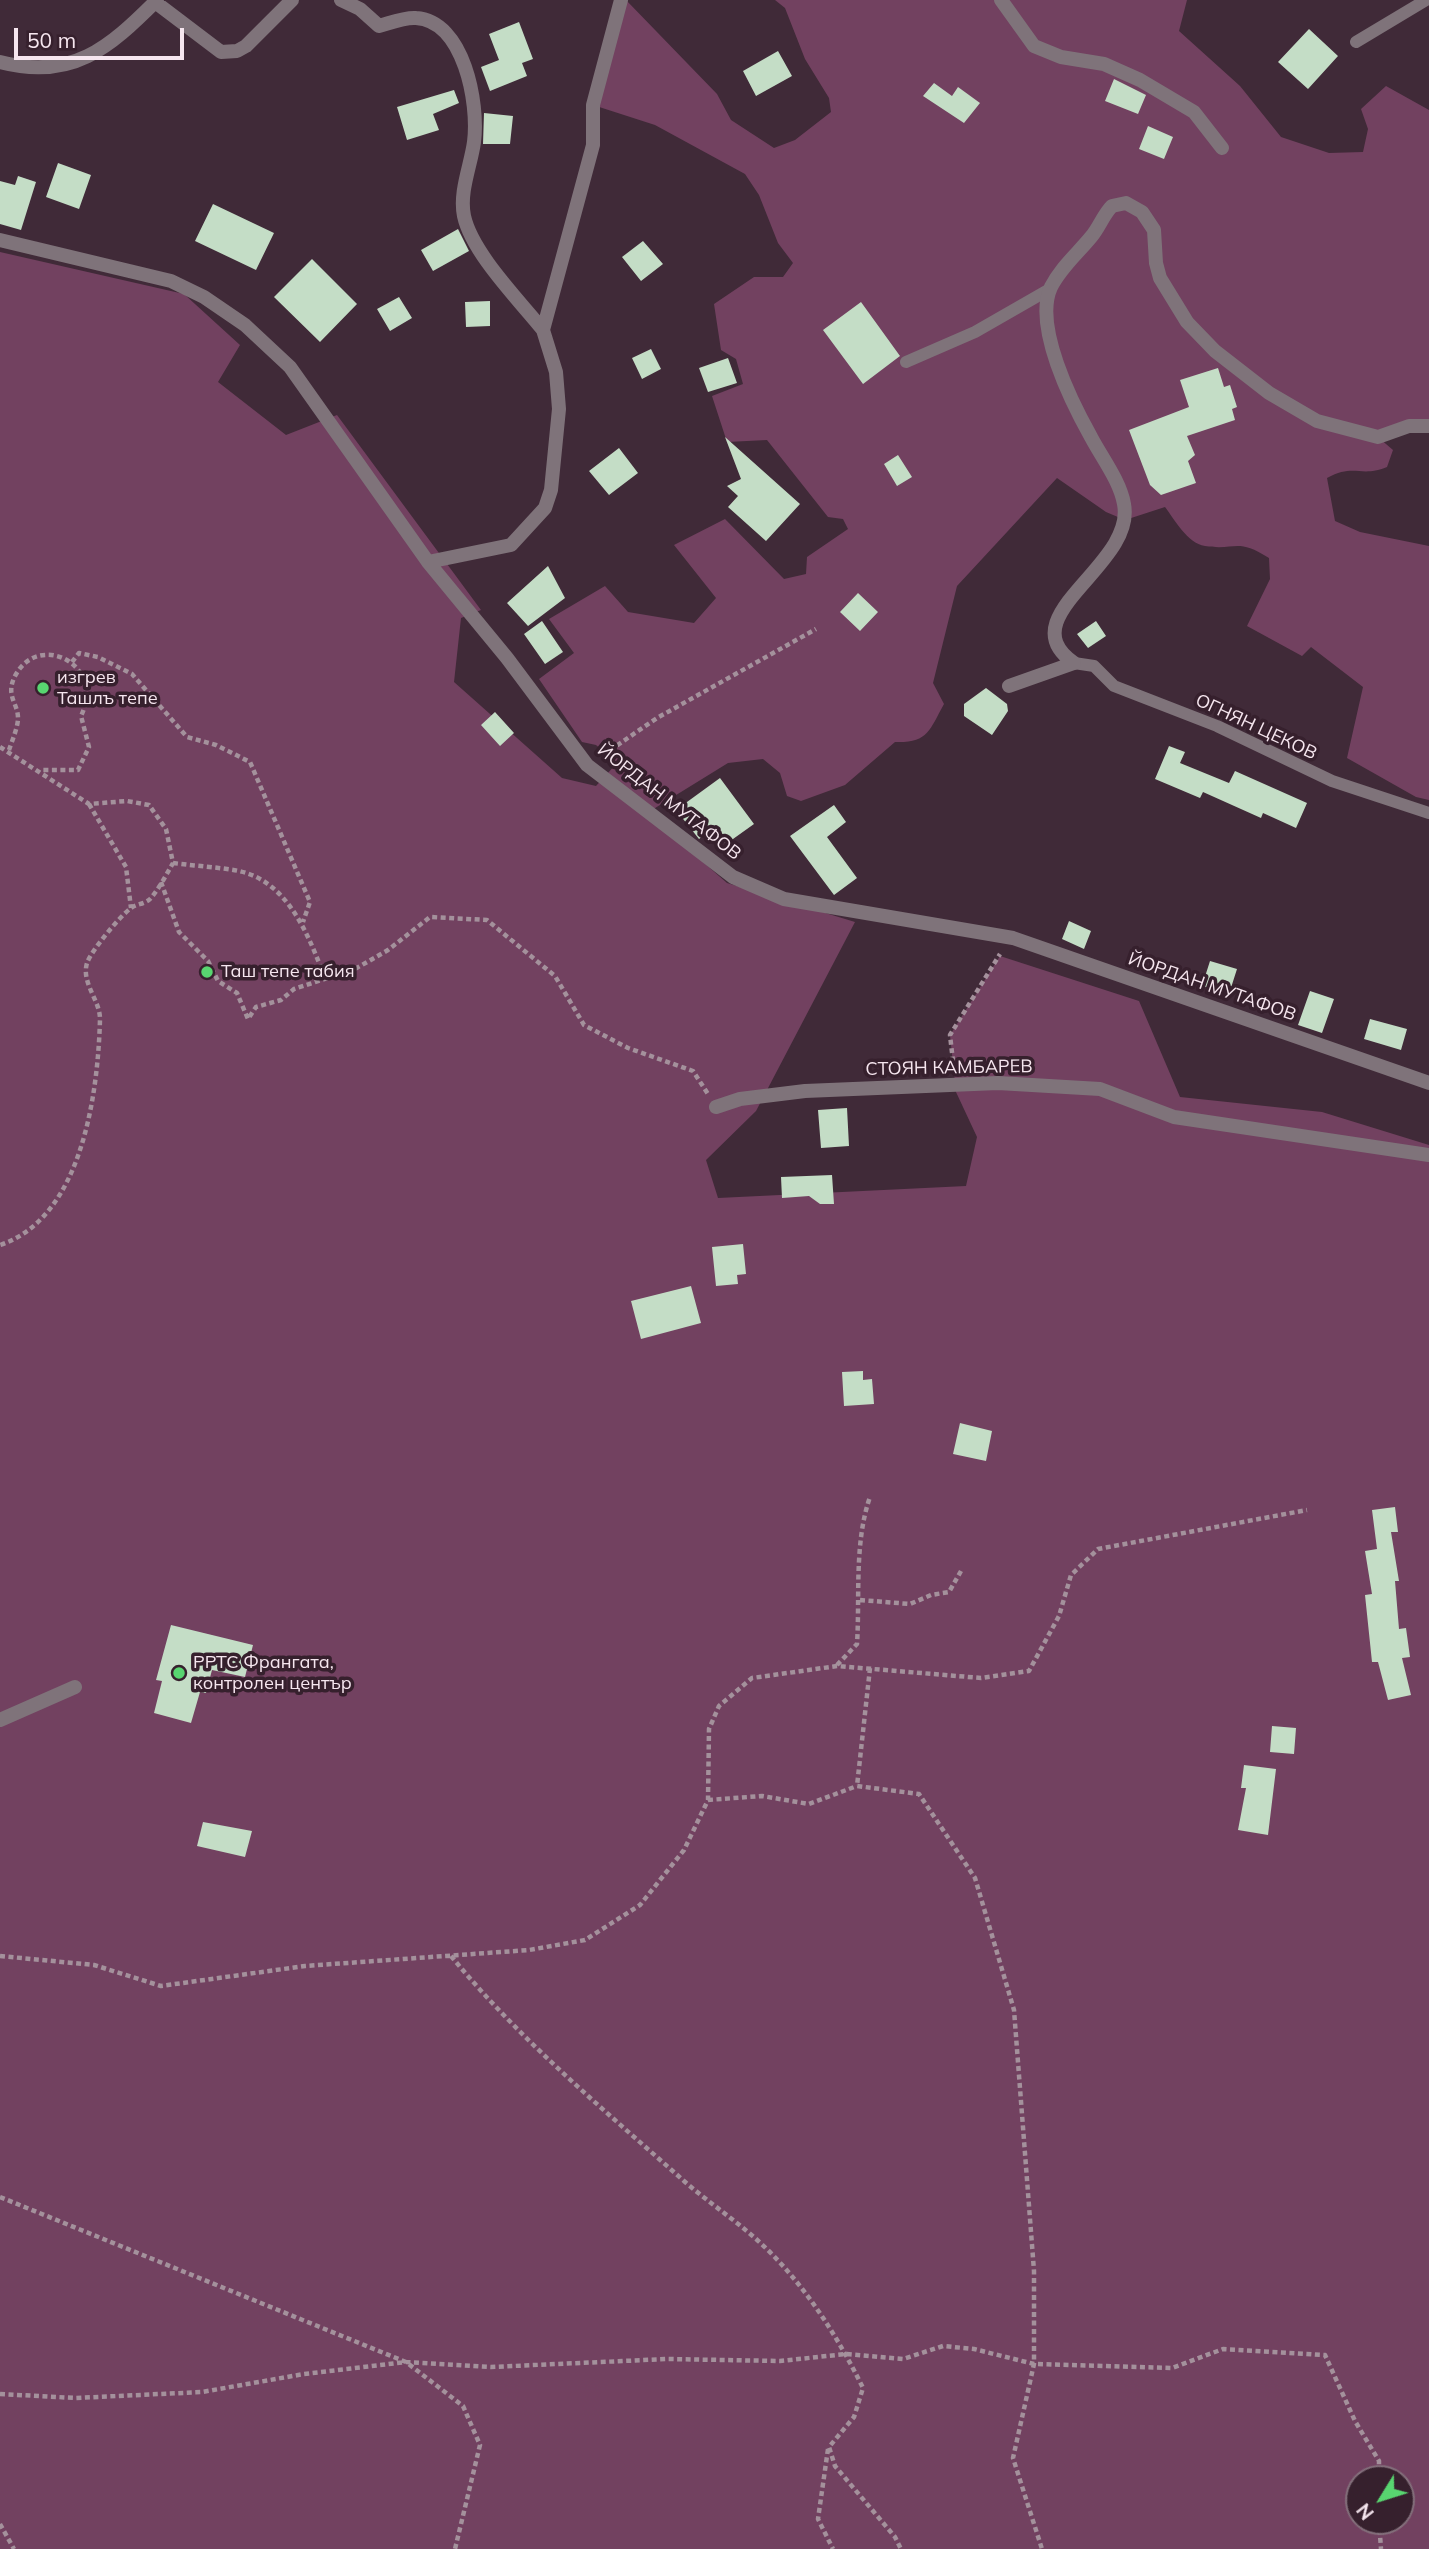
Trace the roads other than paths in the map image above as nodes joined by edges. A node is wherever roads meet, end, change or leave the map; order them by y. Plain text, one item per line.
1 (292, 0) edge
2 (341, 0) edge
3 (621, 0) edge
4 (1001, 0) edge
5 (1426, 0) edge
6 (156, 1) edge
7 (1356, 42) dead end
8 (0, 62) edge
9 (1222, 148) dead end
10 (0, 240) edge
11 (1050, 289) junction
12 (543, 330) junction
13 (906, 362) dead end
14 (1429, 426) edge
15 (428, 562) junction
16 (1074, 663) junction
17 (1009, 686) dead end
18 (1429, 813) edge
19 (1429, 1083) edge
20 (716, 1107) road end
21 (1429, 1155) edge
22 (75, 1687) dead end
23 (0, 1720) edge

1 - 6 street
2 - 12 street
3 - 12 street
4 - 9 street
5 - 7 lane
6 - 8 street
10 - 15 street, ЙОРДАН МУТАФОВ
11 - 13 lane
11 - 14 street
11 - 16 street
12 - 15 street
15 - 19 street, ЙОРДАН МУТАФОВ
16 - 17 street
16 - 18 lane, ОГНЯН ЦЕКОВ
20 - 21 street, СТОЯН КАМБАРЕВ
22 - 23 street

